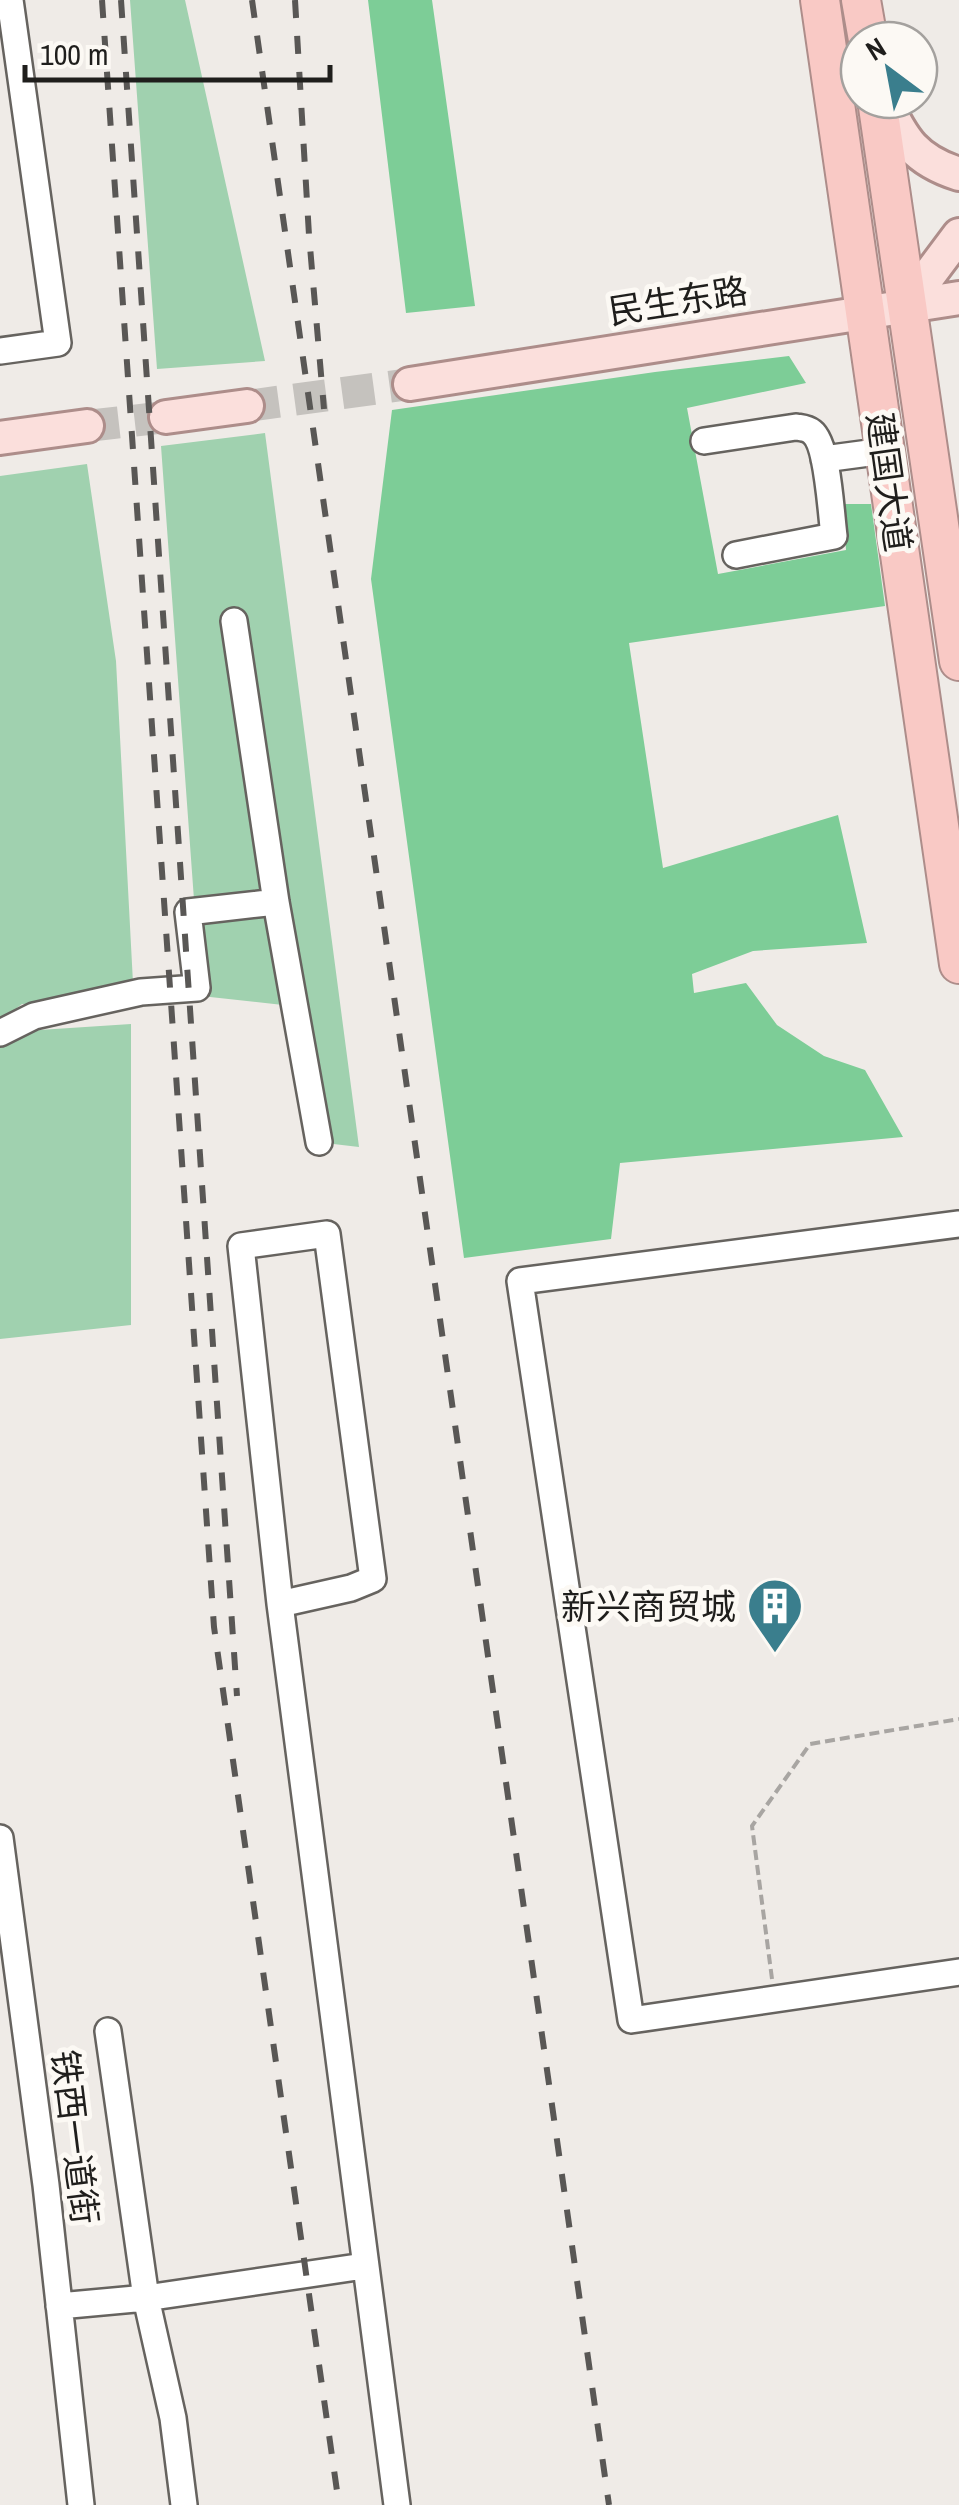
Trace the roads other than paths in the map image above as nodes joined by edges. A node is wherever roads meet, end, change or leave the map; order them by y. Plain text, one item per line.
1 (10, 0) edge
2 (822, 0) edge
3 (858, 0) edge
4 (883, 120) edge
5 (894, 120) edge
6 (959, 174) edge
7 (959, 235) edge
8 (959, 298) edge
9 (906, 306) junction
10 (866, 312) junction
11 (0, 352) edge
12 (410, 384) tunnel mouth
13 (247, 406) tunnel mouth
14 (166, 416) tunnel mouth
15 (87, 426) tunnel mouth
16 (0, 438) edge
17 (704, 441) dead end
18 (884, 451) junction
19 (824, 459) junction
20 (736, 555) dead end
21 (234, 621) dead end
22 (959, 661) edge
23 (276, 902) junction
24 (959, 964) edge
25 (0, 1033) edge
26 (318, 1142) dead end
27 (959, 1224) edge
28 (280, 1604) junction
29 (0, 1838) edge
30 (959, 1972) edge
31 (108, 2031) dead end
32 (364, 2266) junction
33 (146, 2298) junction
34 (60, 2306) junction
35 (81, 2505) edge
36 (184, 2505) edge
37 (397, 2505) edge

1 - 11 street
2 - 3 highway
2 - 10 highway, 建国大道
4 - 9 highway, 建国大道
5 - 6 main road
7 - 9 main road
8 - 9 main road, 民生东路
9 - 10 main road, 民生东路
9 - 22 highway, 建国大道
10 - 12 main road, 民生东路
10 - 18 highway, 建国大道
13 - 14 main road
15 - 16 main road
17 - 19 street
18 - 19 street
18 - 24 highway, 建国大道
19 - 20 street
21 - 23 street
23 - 25 street
23 - 26 street
27 - 30 street
28 - 28 street
28 - 32 street
29 - 34 street, 铁西一道街
31 - 33 street
32 - 33 street
32 - 37 street
33 - 34 street
33 - 36 street
34 - 35 street, 铁西一道街

